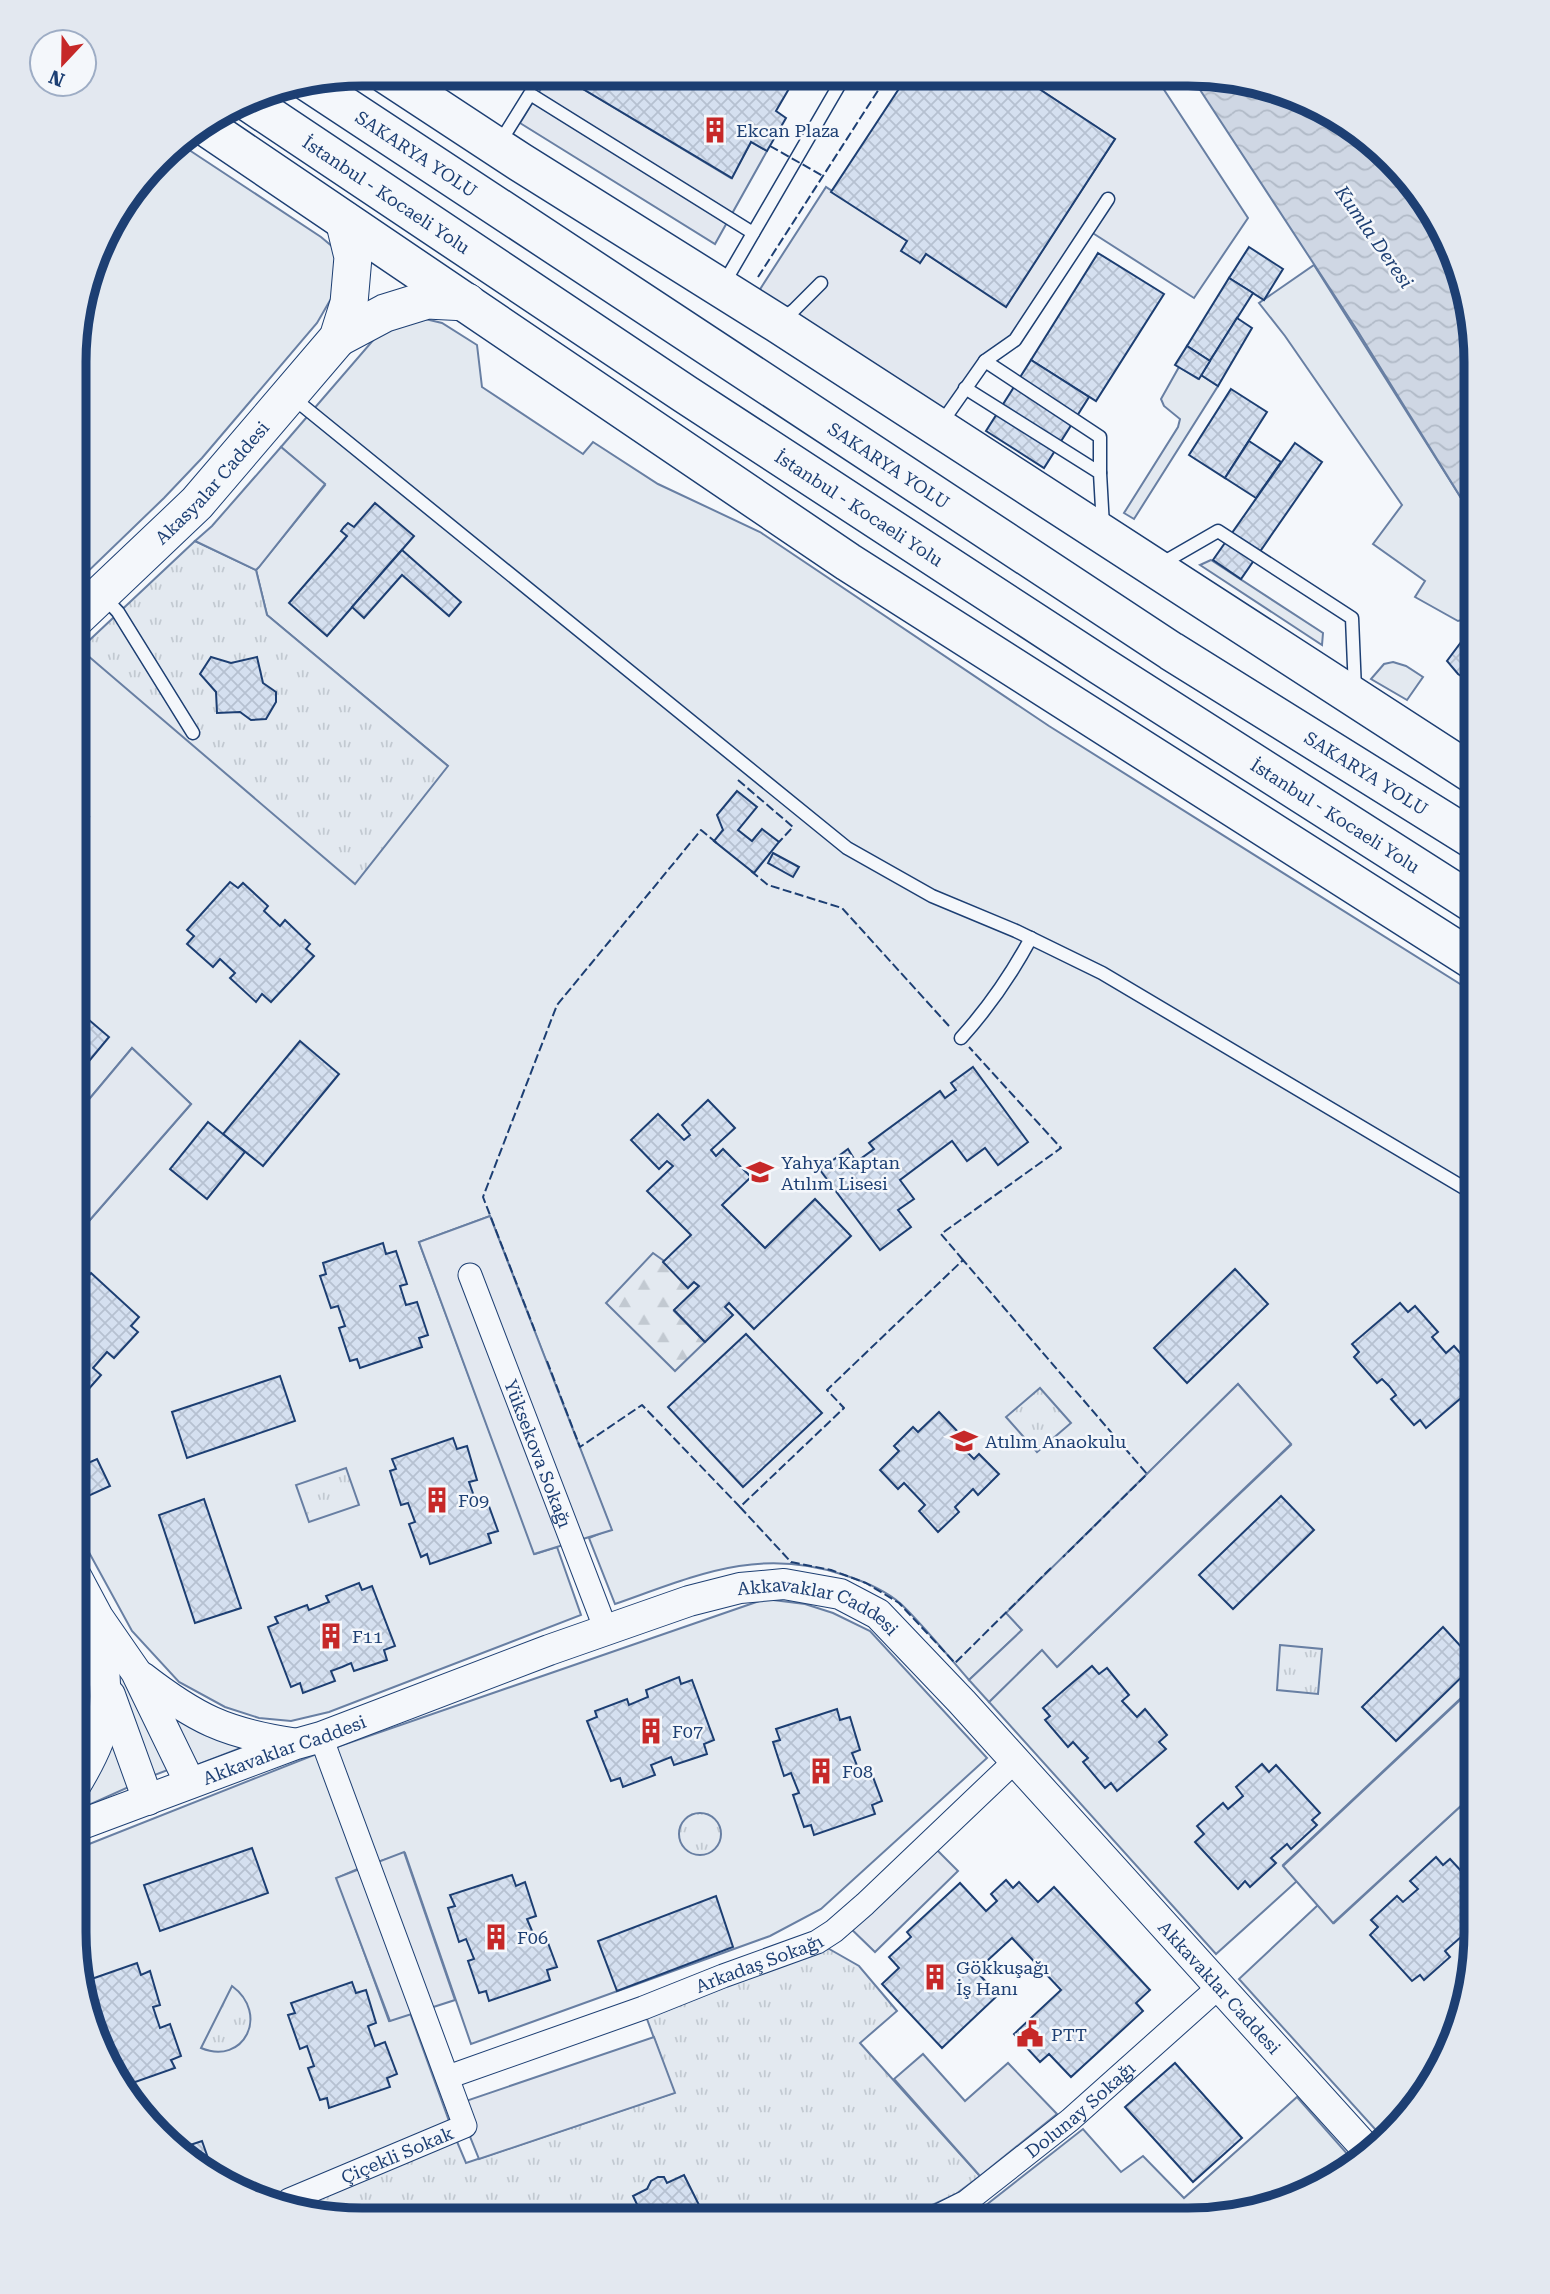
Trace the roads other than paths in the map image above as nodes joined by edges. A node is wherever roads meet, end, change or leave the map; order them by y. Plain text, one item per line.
1 (404, 86) edge
2 (839, 86) edge
3 (319, 89) edge
4 (256, 107) edge
5 (211, 130) edge
6 (497, 147) junction
7 (1108, 199) dead end
8 (344, 220) junction
9 (753, 233) junction
10 (821, 283) dead end
11 (721, 288) junction
12 (467, 302) junction
13 (777, 323) junction
14 (338, 338) junction
15 (985, 361) junction
16 (965, 388) junction
17 (685, 394) junction
18 (289, 395) junction
19 (938, 429) junction
20 (1101, 473) junction
21 (1104, 534) junction
22 (1155, 566) junction
23 (89, 606) edge
24 (1356, 698) junction
25 (193, 733) dead end
26 (1130, 742) junction
27 (1464, 768) edge
28 (1384, 783) junction
29 (1464, 822) edge
30 (1464, 833) edge
31 (1464, 897) edge
32 (1031, 938) junction
33 (1464, 954) edge
34 (961, 1038) dead end
35 (1464, 1188) edge
36 (470, 1275) dead end
37 (86, 1594) edge
38 (98, 1617) junction
39 (606, 1630) junction
40 (136, 1672) junction
41 (105, 1679) junction
42 (308, 1740) junction
43 (1015, 1762) junction
44 (86, 1768) edge
45 (190, 1783) junction
46 (148, 1800) junction
47 (86, 1823) edge
48 (1220, 1986) junction
49 (448, 2077) junction
50 (1363, 2145) edge
51 (291, 2199) edge
52 (954, 2208) edge

1 - 6 highway
2 - 9 lane
3 - 28 highway, SAKARYA YOLU
4 - 17 highway, İstanbul - Kocaeli Yolu
5 - 8 highway
6 - 9 lane
6 - 11 highway
7 - 15 lane
8 - 12 highway
8 - 14 main road
9 - 11 lane
10 - 13 lane
11 - 13 highway
12 - 14 main road
12 - 26 highway
13 - 19 highway
14 - 18 main road, Akasyalar Caddesi
15 - 16 lane
15 - 20 lane
16 - 19 lane
16 - 20 lane
17 - 26 highway
17 - 31 highway, İstanbul - Kocaeli Yolu
18 - 23 main road, Akasyalar Caddesi
18 - 32 lane
19 - 21 highway
20 - 21 lane
21 - 22 highway
22 - 24 highway
22 - 24 lane
23 - 25 lane
24 - 27 highway
26 - 33 highway
28 - 29 highway
28 - 30 highway, SAKARYA YOLU
32 - 34 lane
32 - 35 lane
36 - 39 street, Yüksekova Sokağı
37 - 38 street
38 - 40 street
38 - 41 street
39 - 42 street, Akkavaklar Caddesi
39 - 43 street, Akkavaklar Caddesi
40 - 42 street
40 - 45 street
41 - 44 street
41 - 46 street
42 - 45 street, Akkavaklar Caddesi
42 - 49 street
43 - 48 street, Akkavaklar Caddesi
43 - 49 street, Arkadaş Sokağı
45 - 46 street, Akkavaklar Caddesi
46 - 47 street, Akkavaklar Caddesi
48 - 50 street, Akkavaklar Caddesi
48 - 52 street, Dolunay Sokağı
49 - 51 street, Çiçekli Sokak

